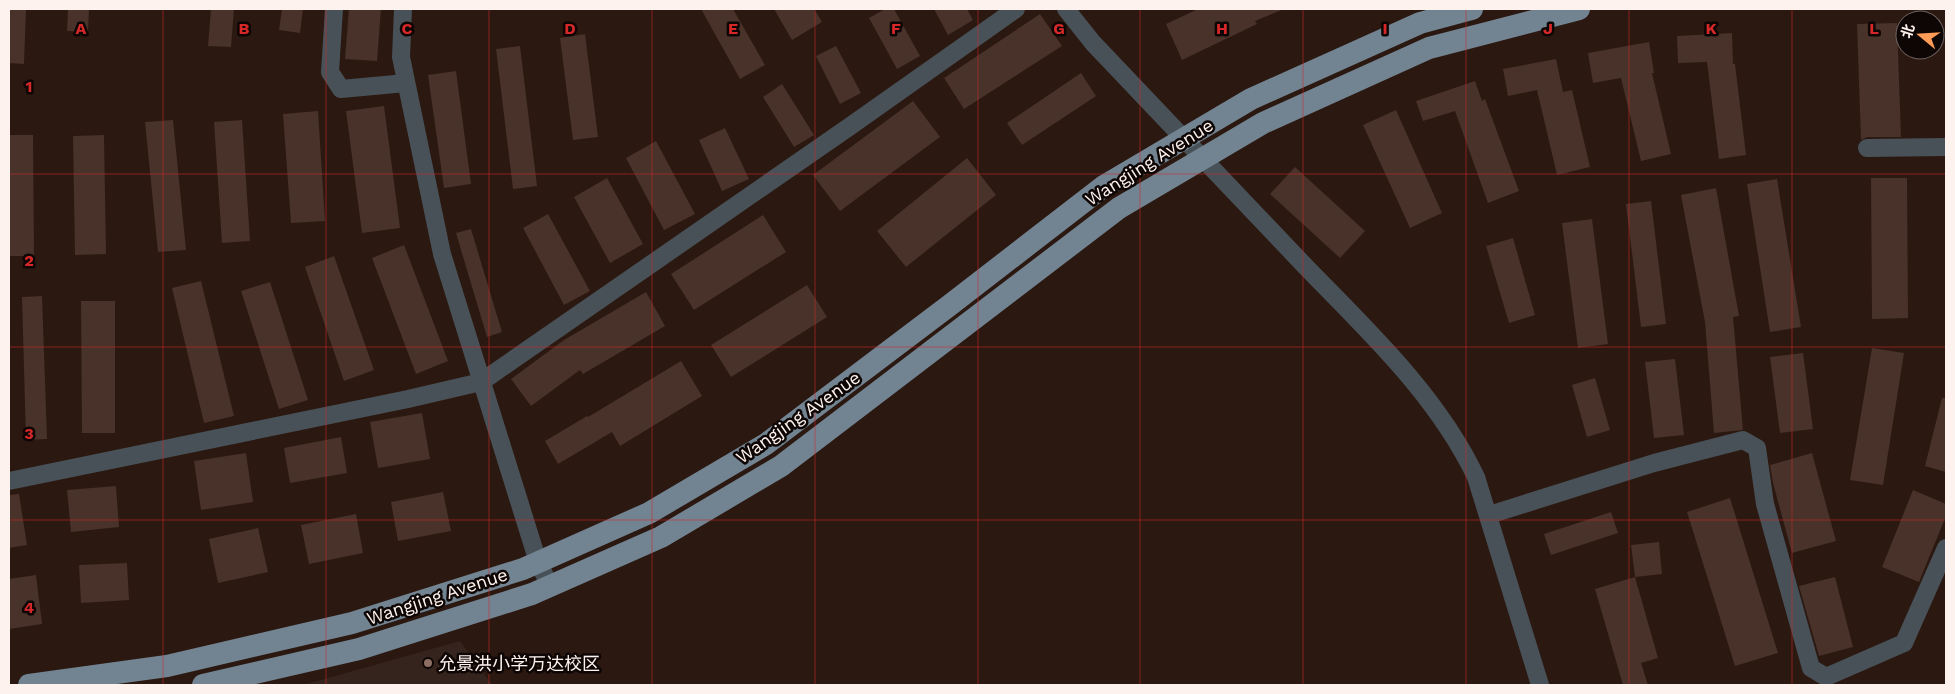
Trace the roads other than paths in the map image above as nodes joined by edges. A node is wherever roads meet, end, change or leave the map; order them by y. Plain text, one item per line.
1 (334, 9) edge
2 (403, 9) edge
3 (1016, 9) edge
4 (1066, 9) edge
5 (1472, 9) edge
6 (1578, 9) edge
7 (406, 83) junction
8 (1184, 138) junction
9 (1946, 147) edge
10 (1867, 148) dead end
11 (1204, 159) junction
12 (481, 382) junction
13 (9, 480) edge
14 (1489, 515) junction
15 (1946, 548) edge
16 (538, 562) junction
17 (550, 586) junction
18 (29, 685) edge
19 (203, 685) edge
20 (1540, 685) edge

1 - 7 street
2 - 7 street
3 - 12 street
4 - 8 street
5 - 8 main road, Wangjing Avenue
6 - 11 main road, Wangjing Avenue
7 - 12 street
8 - 11 street
8 - 16 main road, Wangjing Avenue
9 - 10 street
11 - 14 street
11 - 17 main road, Wangjing Avenue
12 - 13 street
12 - 16 street
14 - 15 street
14 - 20 street
16 - 17 street
16 - 18 main road, Wangjing Avenue
17 - 19 main road, Wangjing Avenue

